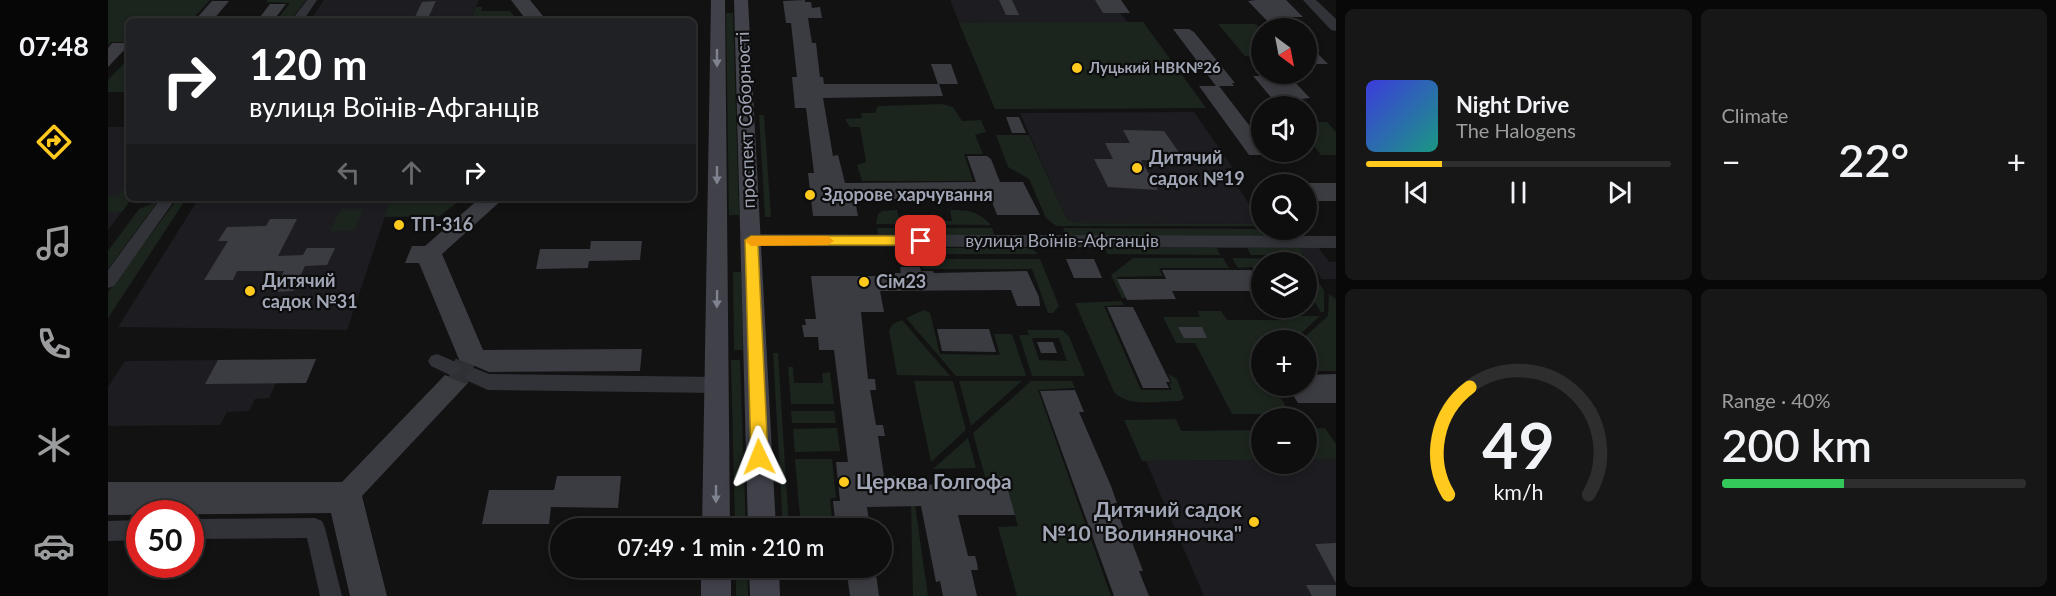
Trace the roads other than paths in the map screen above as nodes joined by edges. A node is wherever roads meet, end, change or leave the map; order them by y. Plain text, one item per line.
1 (312, 0) edge
2 (718, 0) edge
3 (741, 0) edge
4 (1309, 0) edge
5 (299, 18) edge
6 (1336, 27) edge
7 (167, 201) edge
8 (718, 240) junction
9 (751, 240) junction
10 (1336, 242) edge
11 (108, 282) edge
12 (474, 376) tunnel mouth
13 (716, 385) junction
14 (716, 518) edge
15 (762, 518) edge
16 (126, 530) edge
17 (204, 530) edge
18 (108, 531) edge
19 (716, 578) edge
20 (764, 578) edge
21 (331, 596) edge
22 (716, 596) edge
23 (765, 596) edge

1 - 5 street
2 -> 8 main road, проспект Соборності
3 - 9 main road, проспект Соборності
4 - 6 street
7 - 11 street
8 - 9 main road
8 -> 13 main road, проспект Соборності
9 - 10 street, вулиця Воїнів-Афганців
9 - 15 main road, проспект Соборності
12 - 13 street
13 -> 14 main road, проспект Соборності
16 - 18 street
17 - 21 street
19 - 22 main road
20 - 23 main road

